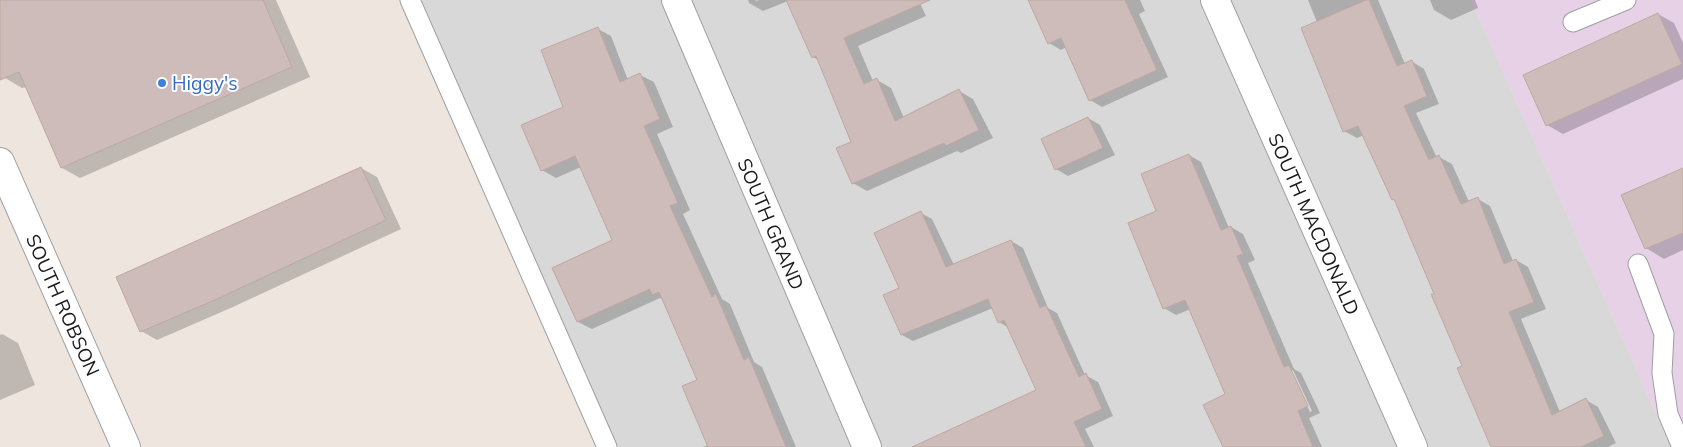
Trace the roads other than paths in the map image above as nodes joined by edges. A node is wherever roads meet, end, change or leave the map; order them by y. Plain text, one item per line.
1 (410, 0) edge
2 (676, 0) edge
3 (1215, 0) edge
4 (1626, 0) edge
5 (1573, 22) dead end
6 (0, 162) edge
7 (1638, 264) dead end
8 (126, 447) edge
9 (607, 447) edge
10 (867, 447) edge
11 (1412, 447) edge
12 (1682, 447) edge

1 - 9 lane
2 - 10 street, SOUTH GRAND
3 - 11 street, SOUTH MACDONALD
4 - 5 lane
6 - 8 street, SOUTH ROBSON
7 - 12 lane

